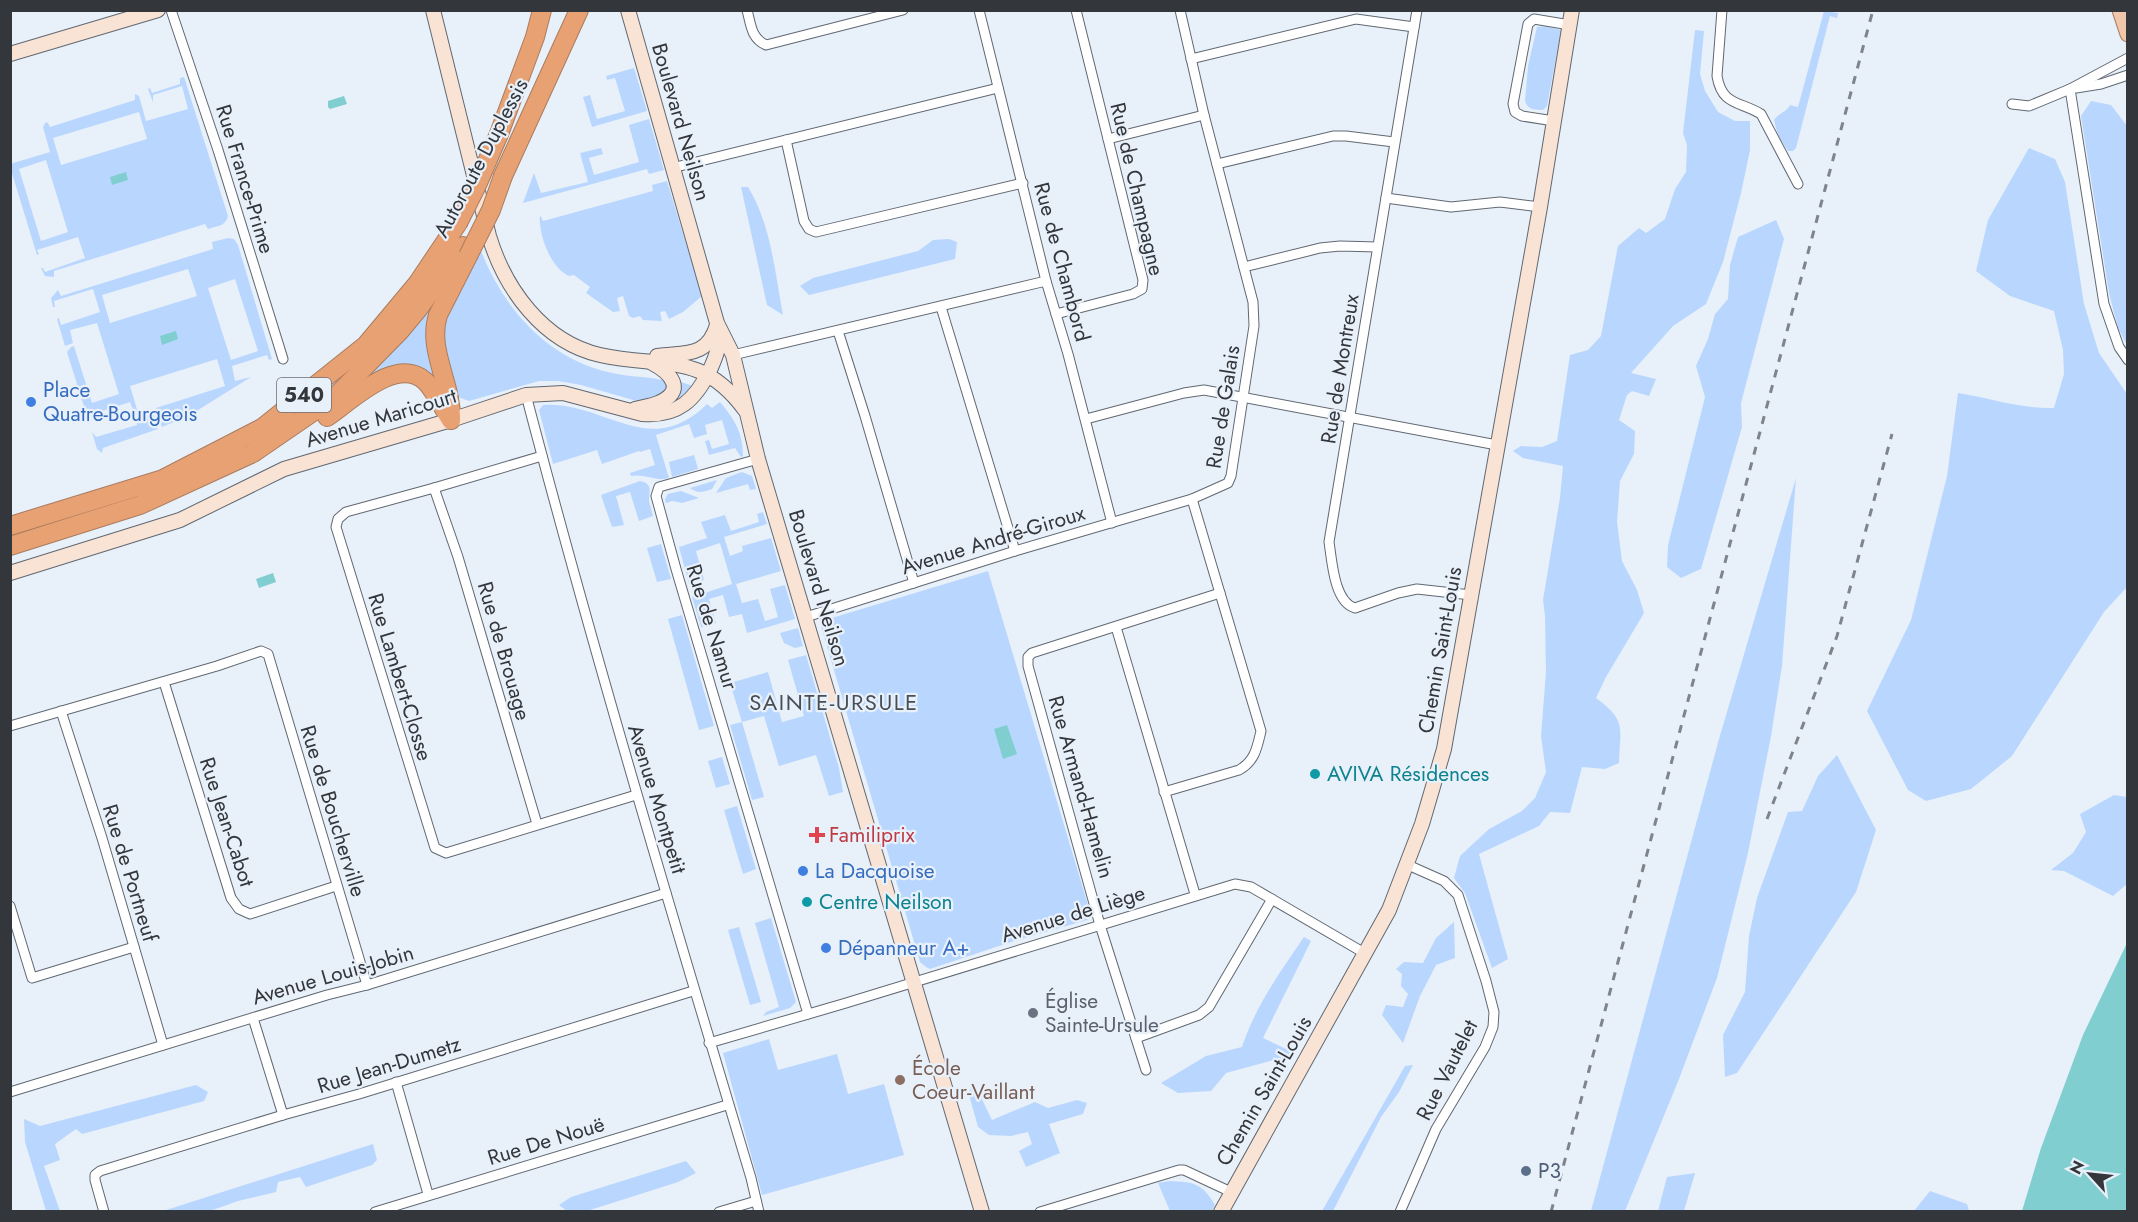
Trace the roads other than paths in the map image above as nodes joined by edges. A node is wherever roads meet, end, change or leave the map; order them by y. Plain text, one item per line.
1 (171, 10) edge
2 (433, 10) edge
3 (542, 10) edge
4 (547, 10) edge
5 (579, 10) edge
6 (588, 10) edge
7 (628, 10) edge
8 (747, 10) edge
9 (903, 10) edge
10 (979, 10) edge
11 (1076, 10) edge
12 (1180, 10) edge
13 (1417, 10) edge
14 (1572, 10) edge
15 (1722, 10) edge
16 (2120, 10) edge
17 (152, 11) edge
18 (1570, 25) junction
19 (1414, 27) junction
20 (2127, 34) edge
21 (535, 37) junction
22 (567, 38) junction
23 (10, 54) edge
24 (2127, 58) edge
25 (1191, 59) junction
26 (2127, 75) edge
27 (998, 88) junction
28 (2070, 89) junction
29 (2012, 104) dead end
30 (1204, 115) junction
31 (1554, 122) junction
32 (1108, 139) junction
33 (786, 140) junction
34 (1395, 142) junction
35 (1217, 164) junction
36 (672, 168) junction
37 (1023, 183) junction
38 (1798, 184) dead end
39 (1386, 198) junction
40 (1540, 207) junction
41 (1377, 247) junction
42 (466, 251) junction
43 (1244, 267) junction
44 (1046, 281) junction
45 (941, 307) junction
46 (1056, 314) junction
47 (717, 323) junction
48 (838, 331) junction
49 (733, 355) junction
50 (283, 359) dead end
51 (634, 359) junction
52 (2127, 360) edge
53 (708, 375) junction
54 (526, 395) junction
55 (1243, 397) junction
56 (627, 411) junction
57 (748, 414) junction
58 (1351, 418) junction
59 (1086, 419) junction
60 (451, 420) junction
61 (1497, 445) junction
62 (542, 456) junction
63 (758, 459) junction
64 (434, 488) junction
65 (1192, 499) junction
66 (140, 505) junction
67 (1112, 523) junction
68 (10, 526) edge
69 (10, 546) edge
70 (1015, 551) junction
71 (10, 573) edge
72 (914, 583) junction
73 (1220, 593) junction
74 (1471, 595) junction
75 (806, 617) junction
76 (1116, 627) junction
77 (164, 682) junction
78 (61, 711) junction
79 (10, 726) edge
80 (1164, 792) junction
81 (636, 795) junction
82 (537, 824) junction
83 (1408, 865) junction
84 (336, 886) junction
85 (666, 893) junction
86 (1195, 894) junction
87 (1272, 899) junction
88 (10, 906) edge
89 (1101, 925) junction
90 (134, 947) junction
91 (1366, 954) junction
92 (915, 982) junction
93 (367, 985) junction
94 (693, 991) junction
95 (808, 1014) junction
96 (253, 1018) junction
97 (1136, 1038) junction
98 (709, 1043) junction
99 (163, 1045) junction
100 (1146, 1070) dead end
101 (396, 1082) junction
102 (10, 1092) edge
103 (728, 1105) junction
104 (283, 1115) junction
105 (1231, 1192) junction
106 (428, 1194) junction
107 (756, 1200) junction
108 (104, 1212) edge
109 (375, 1212) edge
110 (719, 1212) edge
111 (759, 1212) edge
112 (982, 1212) edge
113 (1041, 1212) edge
114 (1221, 1212) edge
115 (1400, 1212) edge

1 - 50 street, Rue France-Prime
2 - 51 street
3 - 21 highway, Autoroute Duplessis / 540
4 - 21 highway
5 - 22 highway, Autoroute Duplessis / 540
6 - 22 highway
7 - 36 street, Boulevard Neilson
8 - 9 street
10 - 27 street, Rue de Chambord
11 - 32 street, Rue de Champagne
12 - 25 street, Rue de Galais
13 - 19 street, Rue de Montreux
14 - 18 street, Chemin Saint-Louis
15 - 38 street
16 - 20 main road
17 - 23 street
18 - 31 street, Chemin Saint-Louis
18 - 31 street
19 - 25 street
19 - 34 street, Rue de Montreux
21 - 68 highway, Autoroute Duplessis / 540, bridge
22 - 42 highway, Autoroute Duplessis / 540, bridge
24 - 28 street
25 - 30 street, Rue de Galais
26 - 28 street
27 - 33 street
27 - 37 street, Rue de Chambord
28 - 29 street
28 - 52 street
30 - 32 street
30 - 35 street, Rue de Galais
31 - 40 street, Chemin Saint-Louis
32 - 46 street, Rue de Champagne
33 - 36 street
33 - 37 street
34 - 35 street
34 - 39 street, Rue de Montreux
35 - 43 street, Rue de Galais
36 - 47 street, Boulevard Neilson
37 - 44 street, Rue de Chambord
39 - 40 street
39 - 41 street, Rue de Montreux
40 - 61 street, Chemin Saint-Louis
41 - 43 street
41 - 58 street, Rue de Montreux
42 - 60 highway
42 - 66 highway, Autoroute Duplessis / 540
43 - 55 street, Rue de Galais
44 - 45 street
44 - 46 street, Rue de Chambord
45 - 48 street
45 - 70 street
46 - 59 street, Rue de Chambord
47 - 49 street, Boulevard Neilson
47 - 51 street
47 - 53 street, Avenue Maricourt
48 - 49 street
48 - 72 street
49 - 57 street, Boulevard Neilson
51 - 53 street
51 - 56 street
53 - 56 street, Avenue Maricourt
53 - 57 street
54 - 56 street, Avenue Maricourt
54 - 60 street, Avenue Maricourt
54 - 62 street, Avenue Montpetit
55 - 58 street
55 - 59 street
55 - 65 street, Rue de Galais
57 - 63 street, Boulevard Neilson
58 - 61 street
58 - 74 street, Rue de Montreux
59 - 67 street, Rue de Chambord
60 - 66 highway
60 - 71 street, Avenue Maricourt
61 - 74 street, Chemin Saint-Louis
62 - 64 street, Rue Lambert-Closse
62 - 81 street, Avenue Montpetit
63 - 75 street, Boulevard Neilson
63 - 95 street, Rue de Namur
64 - 82 street, Rue de Brouage
64 - 82 street, Rue Lambert-Closse
65 - 67 street, Avenue André-Giroux
65 - 73 street
66 - 69 highway, Autoroute Duplessis / 540
67 - 70 street, Avenue André-Giroux
70 - 72 street, Avenue André-Giroux
72 - 75 street, Avenue André-Giroux
73 - 76 street
73 - 80 street
74 - 83 street, Chemin Saint-Louis
75 - 92 street, Boulevard Neilson
76 - 80 street
76 - 89 street, Rue Armand-Hamelin
77 - 78 street
77 - 84 street, Rue Jean-Cabot
77 - 84 street, Rue de Boucherville
78 - 79 street
78 - 90 street, Rue de Portneuf
80 - 86 street
81 - 82 street, Rue Lambert-Closse
81 - 85 street, Avenue Montpetit
83 - 91 street, Chemin Saint-Louis
83 - 115 street, Rue Vautelet
84 - 93 street, Rue de Boucherville
85 - 93 street, Avenue Louis-Jobin
85 - 94 street, Avenue Montpetit
86 - 87 street, Avenue de Liège
86 - 89 street, Avenue de Liège
87 - 91 street, Avenue de Liège
87 - 97 street
88 - 90 street
89 - 92 street, Avenue de Liège
89 - 97 street, Rue Armand-Hamelin
90 - 99 street, Rue de Portneuf
91 - 105 street, Chemin Saint-Louis
92 - 95 street, Avenue de Liège
92 - 112 street, Boulevard Neilson
93 - 96 street, Avenue Louis-Jobin
94 - 98 street, Avenue Montpetit
94 - 101 street, Rue Jean-Dumetz
95 - 98 street, Avenue de Liège
96 - 99 street, Avenue Louis-Jobin
96 - 104 street
97 - 100 street, Rue Armand-Hamelin
98 - 103 street, Avenue Montpetit
99 - 102 street, Avenue Louis-Jobin
101 - 104 street, Rue Jean-Dumetz
101 - 106 street
103 - 106 street, Rue De Nouë
103 - 107 street, Avenue Montpetit
104 - 108 street, Rue Jean-Dumetz
105 - 113 street
105 - 114 street, Chemin Saint-Louis
106 - 109 street, Rue De Nouë
107 - 110 street
107 - 111 street, Avenue Montpetit

